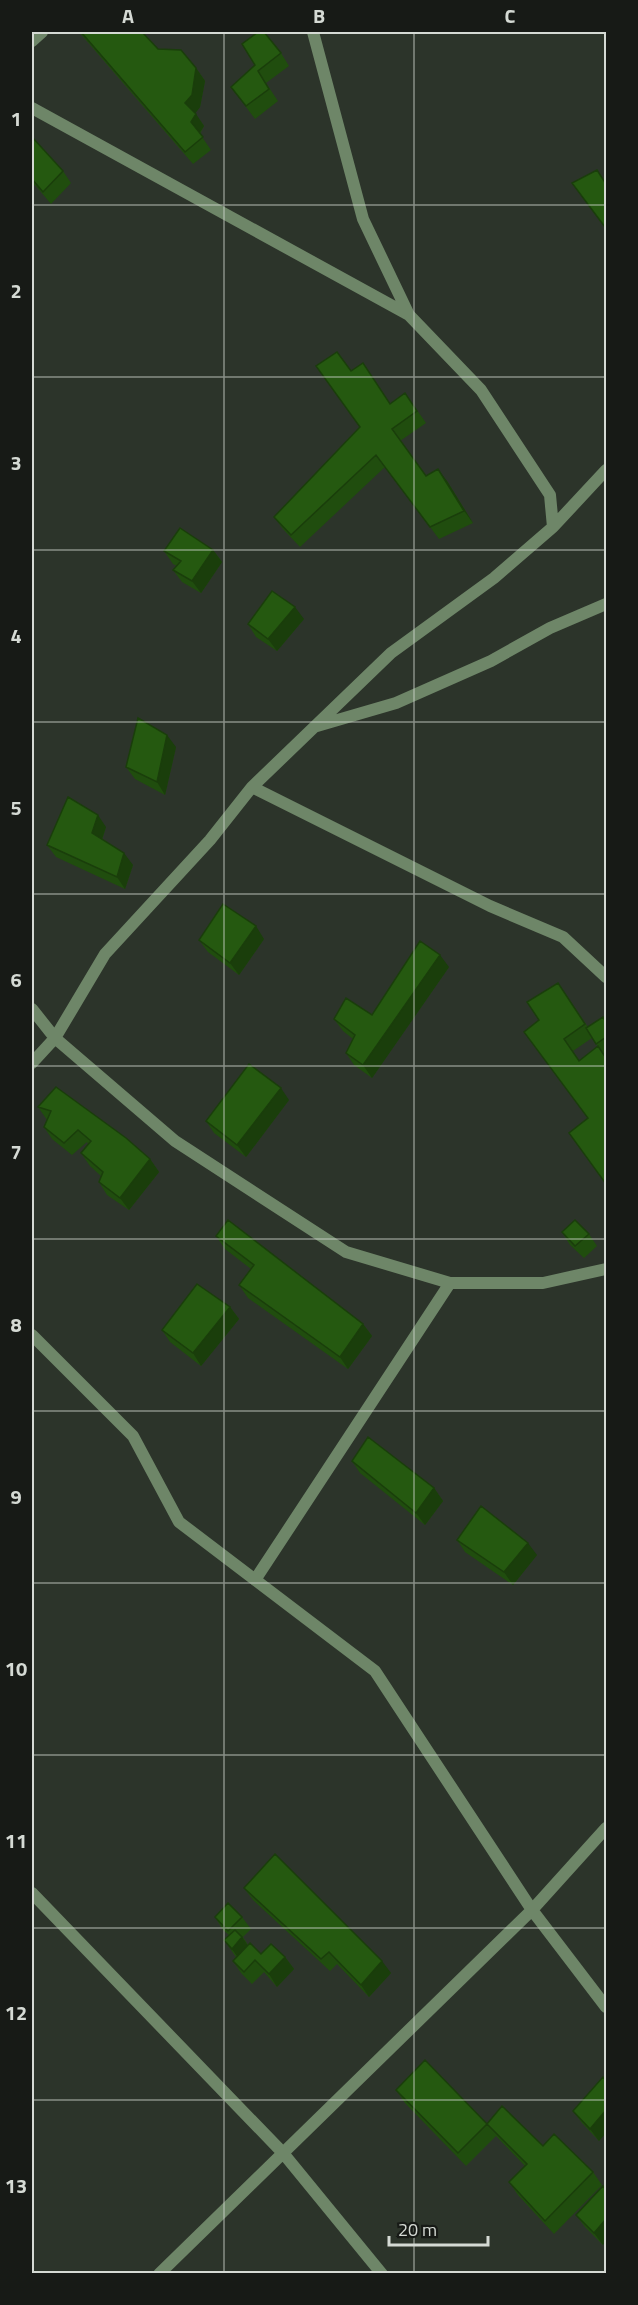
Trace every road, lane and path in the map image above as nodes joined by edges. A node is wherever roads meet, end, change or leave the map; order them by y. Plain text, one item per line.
1 (42, 32) edge
2 (312, 32) edge
3 (32, 41) edge
4 (32, 108) edge
5 (409, 315) junction
6 (606, 470) edge
7 (553, 527) junction
8 (606, 604) edge
9 (315, 726) junction
10 (252, 787) junction
11 (606, 977) edge
12 (32, 1009) edge
13 (55, 1038) junction
14 (32, 1063) edge
15 (606, 1269) edge
16 (450, 1283) junction
17 (32, 1335) edge
18 (255, 1580) junction
19 (606, 1828) edge
20 (32, 1893) edge
21 (532, 1910) junction
22 (606, 2007) edge
23 (283, 2153) junction
24 (159, 2274) edge
25 (382, 2274) edge

1 - 3 street
2 - 5 street
4 - 5 street
5 - 7 street
6 - 7 street
7 - 9 street
8 - 9 street
9 - 10 street
10 - 11 street
10 - 13 street
12 - 13 street
13 - 14 street
13 - 16 street
15 - 16 street
16 - 18 street
17 - 18 street
18 - 21 street
19 - 21 street
20 - 23 street
21 - 22 street
21 - 23 street
23 - 24 street
23 - 25 street

